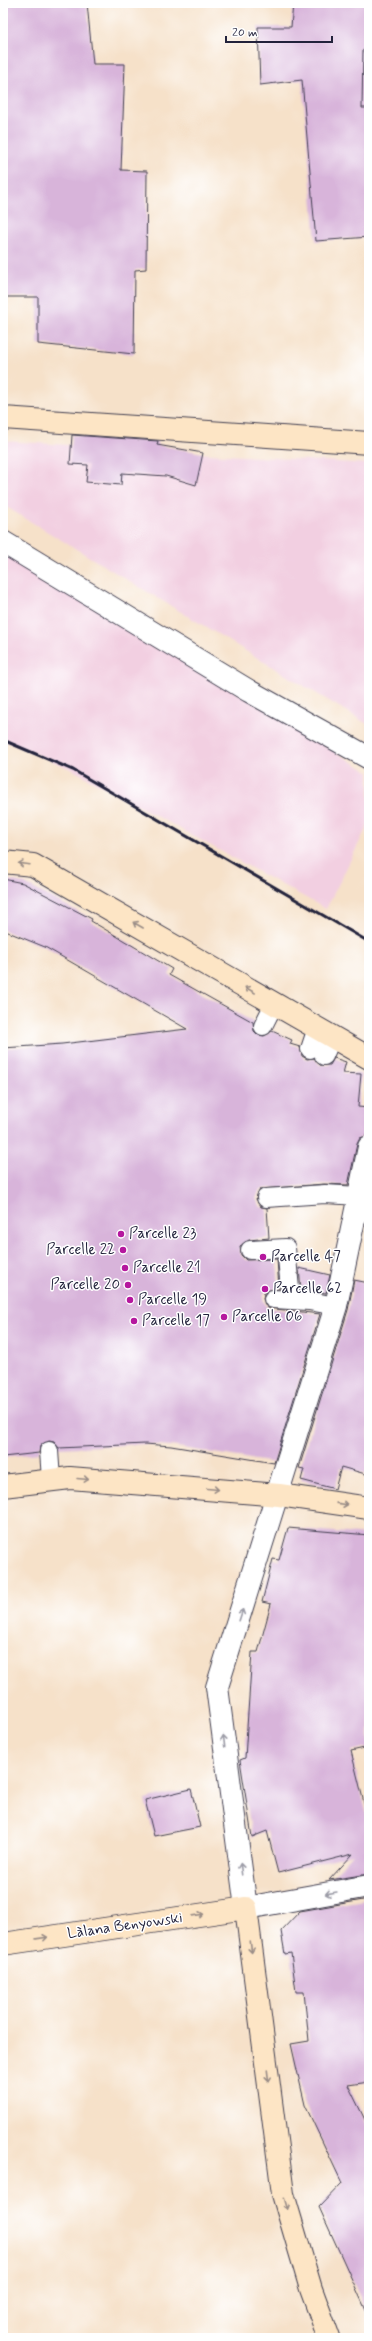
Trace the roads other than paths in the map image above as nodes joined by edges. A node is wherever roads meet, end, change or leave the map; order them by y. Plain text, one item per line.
1 (3, 418) edge
2 (369, 443) edge
3 (3, 542) edge
4 (369, 758) edge
5 (3, 862) edge
6 (274, 1004) junction
7 (263, 1026) dead end
8 (369, 1058) edge
9 (369, 1147) edge
10 (360, 1196) junction
11 (266, 1198) dead end
12 (250, 1250) dead end
13 (273, 1299) dead end
14 (291, 1299) junction
15 (336, 1306) junction
16 (49, 1451) dead end
17 (51, 1479) junction
18 (3, 1486) edge
19 (279, 1495) junction
20 (369, 1508) edge
21 (369, 1886) edge
22 (246, 1908) junction
23 (3, 1944) edge
24 (329, 2338) edge

1 - 2 street
3 - 4 street
6 -> 5 street
6 - 7 lane
6 - 8 street
9 - 10 street
10 - 11 lane
10 - 15 street
12 - 14 lane
13 - 14 lane
14 - 15 lane
15 - 19 street
16 - 17 lane
17 - 18 street
17 -> 19 street
19 -> 20 street
22 -> 19 street
21 -> 22 street
23 -> 22 street, Làlana Benyowski
22 -> 24 street

